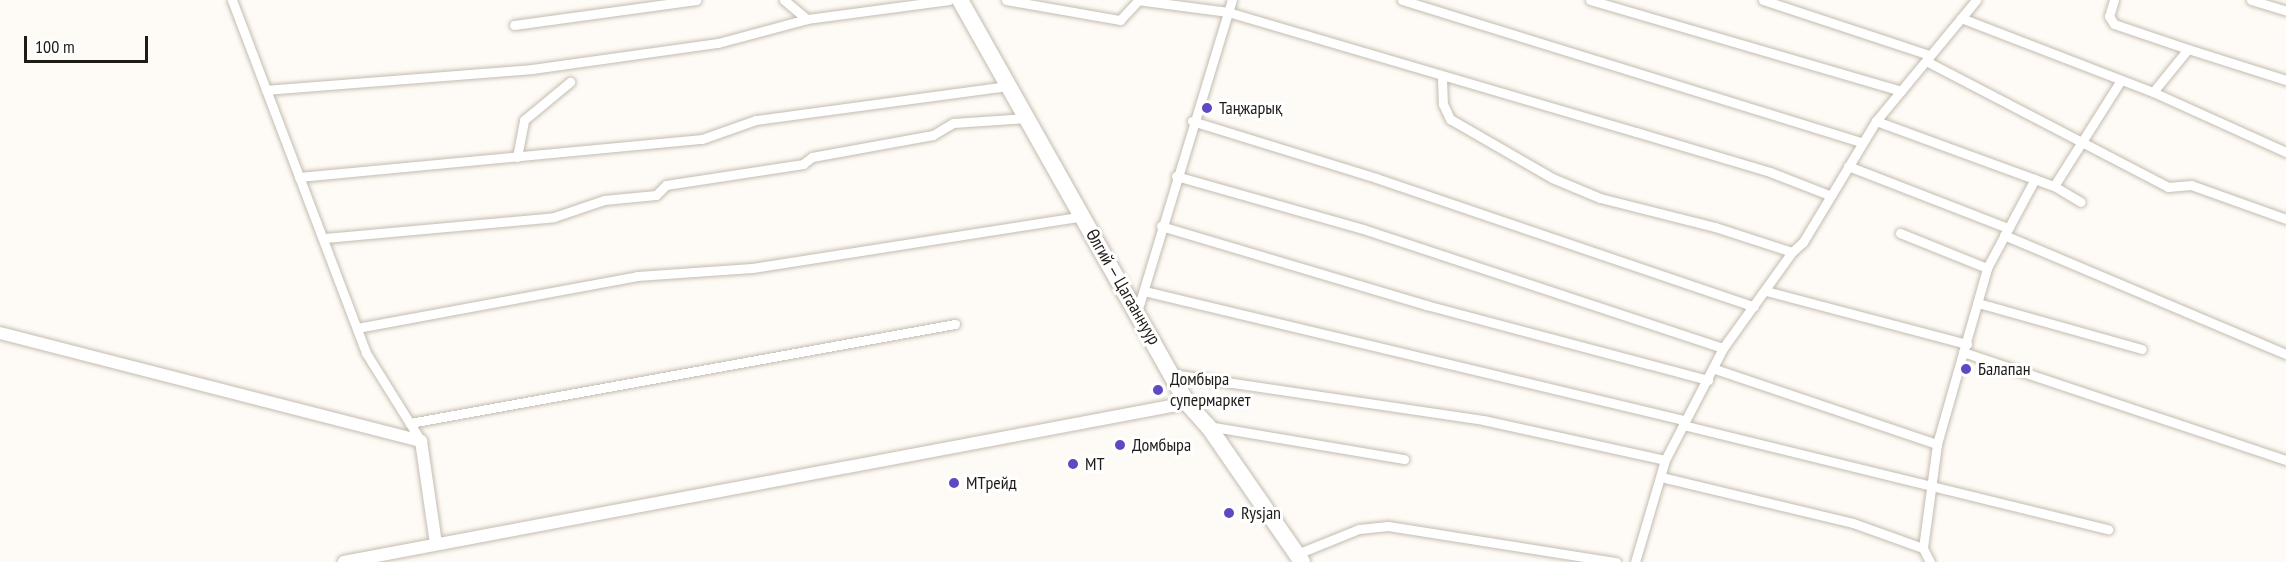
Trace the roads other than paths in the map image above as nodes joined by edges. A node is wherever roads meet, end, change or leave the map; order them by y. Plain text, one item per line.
1 (232, 0) edge
2 (696, 0) edge
3 (784, 0) edge
4 (950, 0) edge
5 (960, 0) edge
6 (1006, 0) edge
7 (1138, 0) edge
8 (1232, 0) edge
9 (1402, 0) edge
10 (1590, 0) edge
11 (1763, 0) edge
12 (2114, 0) edge
13 (2251, 0) edge
14 (1971, 1) edge
15 (2286, 11) edge
16 (1228, 12) junction
17 (1961, 18) junction
18 (807, 19) junction
19 (514, 25) dead end
20 (2188, 49) junction
21 (1928, 58) junction
22 (1442, 78) junction
23 (2121, 80) junction
24 (2286, 80) edge
25 (570, 82) dead end
26 (1009, 86) junction
27 (266, 90) junction
28 (1901, 91) junction
29 (2153, 92) junction
30 (1027, 118) junction
31 (1192, 121) junction
32 (1876, 121) junction
33 (2082, 139) junction
34 (1862, 142) junction
35 (2286, 152) edge
36 (517, 157) junction
37 (1848, 166) junction
38 (1176, 176) junction
39 (299, 177) junction
40 (2035, 179) junction
41 (2054, 186) junction
42 (1829, 195) junction
43 (2081, 202) dead end
44 (1083, 216) junction
45 (2286, 219) edge
46 (1161, 226) junction
47 (2006, 232) junction
48 (1900, 233) dead end
49 (324, 238) junction
50 (1792, 252) junction
51 (1987, 267) junction
52 (1144, 291) junction
53 (1766, 291) junction
54 (1978, 303) junction
55 (1754, 307) junction
56 (1137, 312) junction
57 (956, 324) dead end
58 (357, 328) junction
59 (0, 333) edge
60 (1723, 348) junction
61 (1965, 348) junction
62 (2142, 349) dead end
63 (2286, 354) edge
64 (1715, 369) junction
65 (1172, 374) junction
66 (1708, 380) junction
67 (1187, 403) junction
68 (410, 423) junction
69 (1683, 423) junction
70 (1208, 426) junction
71 (421, 441) junction
72 (1937, 444) junction
73 (1404, 459) dead end
74 (1665, 460) junction
75 (2286, 460) edge
76 (1660, 477) junction
77 (1931, 489) junction
78 (2108, 529) dead end
79 (436, 544) junction
80 (1923, 548) junction
81 (1300, 558) edge
82 (344, 562) edge
83 (1616, 562) edge
84 (1635, 562) edge
85 (1932, 562) edge

1 - 27 street
2 - 19 street
3 - 18 street
4 - 18 street
5 - 26 highway, Өлгий — Цагааннуур
6 - 7 street
7 - 16 street
8 - 16 street
9 - 34 street
10 - 28 street
11 - 21 street
12 - 20 street
13 - 15 street
14 - 17 street
16 - 22 street
16 - 31 street
17 - 21 street
17 - 23 street
18 - 27 street
20 - 24 street
20 - 29 street
21 - 28 street
21 - 33 street
22 - 42 street
22 - 50 street
23 - 29 street
23 - 33 street
25 - 36 street
26 - 30 highway, Өлгий — Цагааннуур
26 - 36 street
27 - 39 street
28 - 32 street
29 - 35 street
30 - 44 highway, Өлгий — Цагааннуур
30 - 49 street
31 - 38 street
31 - 55 street
32 - 34 street
32 - 40 street
33 - 41 street
33 - 45 street
34 - 37 street
36 - 39 street
37 - 42 street
37 - 47 street
38 - 46 street
38 - 60 street
39 - 49 street
40 - 41 street
40 - 47 street
41 - 43 street
42 - 50 street
44 - 56 highway, Өлгий — Цагааннуур
44 - 58 street
46 - 52 street
46 - 66 street
47 - 51 street
47 - 63 street
48 - 51 street
49 - 58 street
50 - 53 street
51 - 54 street
52 - 56 street
52 - 69 street
53 - 55 street
53 - 61 street
54 - 61 street
54 - 62 street
55 - 60 street
56 - 65 highway, Өлгий — Цагааннуур
57 - 68 street
58 - 68 street
59 - 71 street
60 - 64 street
61 - 72 street
61 - 75 street
64 - 66 street
64 - 72 street
65 - 67 highway, Өлгий — Цагааннуур
65 - 74 street
66 - 69 street
67 - 70 highway, Өлгий — Цагааннуур
67 - 79 street
68 - 71 street
69 - 74 street
69 - 77 street
70 - 73 street
70 - 81 highway, Өлгий — Цагааннуур
71 - 79 street
72 - 77 street
74 - 76 street
76 - 80 street
76 - 84 street
77 - 78 street
77 - 80 street
79 - 82 street
80 - 85 street
81 - 83 street

